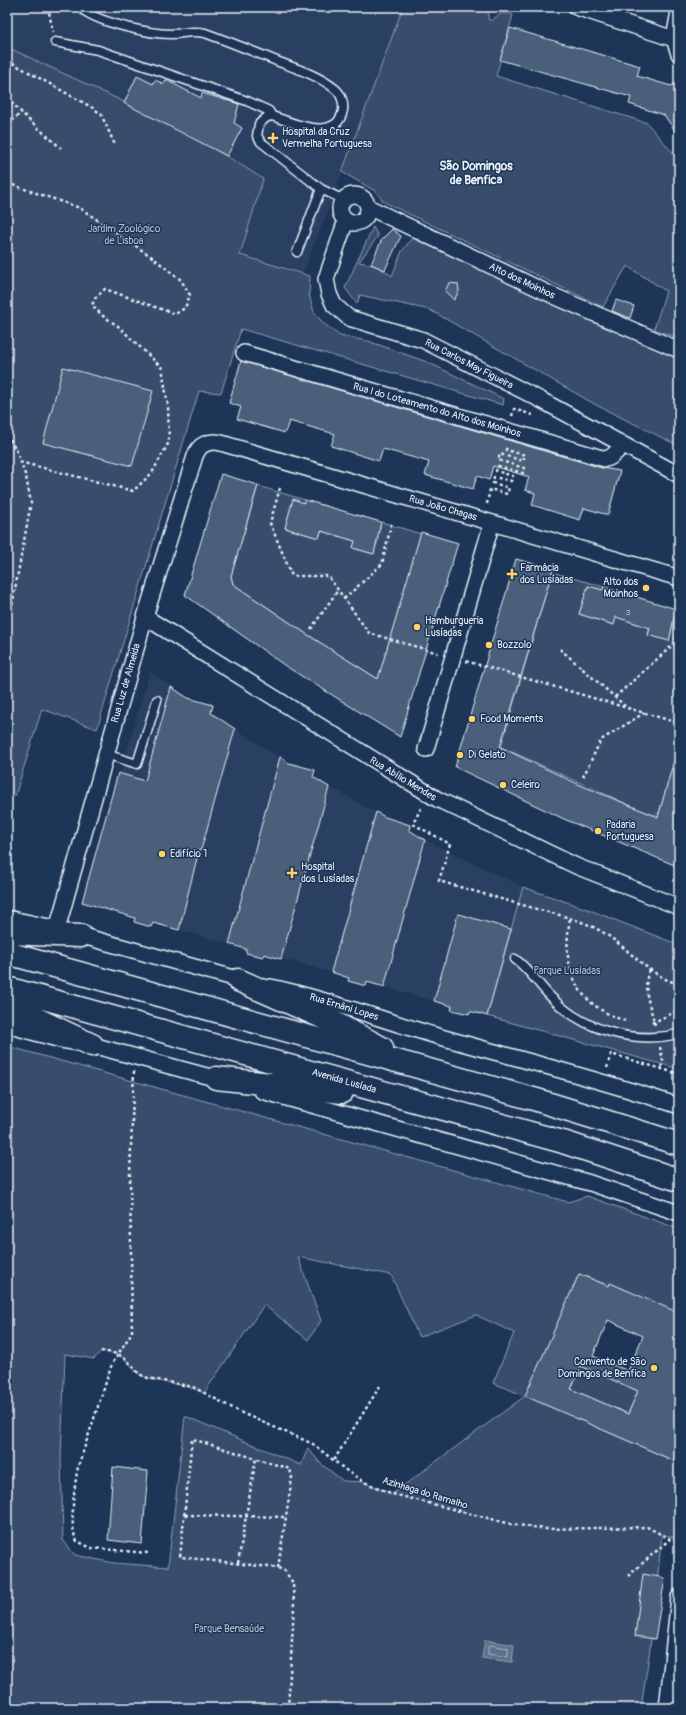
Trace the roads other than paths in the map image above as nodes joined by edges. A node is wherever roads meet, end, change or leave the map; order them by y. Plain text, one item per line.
1 (80, 7) edge
2 (576, 7) edge
3 (679, 11) edge
4 (674, 39) junction
5 (55, 42) road end
6 (679, 54) edge
7 (272, 116) junction
8 (321, 189) junction
9 (344, 200) junction
10 (368, 207) junction
11 (346, 220) junction
12 (297, 252) dead end
13 (679, 350) edge
14 (244, 353) dead end
15 (206, 443) joint
16 (624, 445) junction
17 (679, 475) edge
18 (489, 533) dead end
19 (679, 578) edge
20 (145, 617) junction
21 (157, 700) dead end
22 (426, 749) dead end
23 (106, 754) junction
24 (679, 907) edge
25 (7, 918) edge
26 (57, 929) junction
27 (7, 933) edge
28 (81, 936) junction
29 (7, 953) edge
30 (515, 959) dead end
31 (238, 980) junction
32 (7, 988) edge
33 (7, 1005) edge
34 (7, 1025) edge
35 (679, 1034) edge
36 (92, 1045) junction
37 (420, 1068) junction
38 (216, 1078) junction
39 (419, 1102) junction
40 (679, 1106) edge
41 (679, 1144) edge
42 (679, 1180) edge
43 (679, 1213) edge
44 (679, 1597) edge
45 (667, 1708) edge

1 - 7 lane
2 - 4 street
3 - 4 street
4 - 6 street
5 - 7 lane
7 - 8 lane
8 - 9 lane
8 - 12 lane
9 - 10 street
9 - 11 street, Rua Carlos May Figueira
10 - 11 street
10 - 13 street, Alto dos Moinhos
11 - 16 street, Rua Carlos May Figueira
14 - 16 street, Rua I do Loteamento do Alto dos Moinhos
15 - 19 street, Rua João Chagas
15 - 20 street, Rua Luz de Almeida
16 - 17 street, Rua Carlos May Figueira
18 - 22 street
20 - 23 street, Rua Luz de Almeida
20 - 24 street, Rua Abílio Mendes
21 - 23 lane
23 - 26 street, Rua Luz de Almeida
25 - 26 street, Rua Ernâni Lopes
26 - 28 street, Rua Ernâni Lopes
27 - 28 main road
28 - 31 street, Rua Ernâni Lopes
29 - 37 main road
30 - 35 lane
31 - 37 main road
31 - 40 street, Rua Ernâni Lopes
32 - 39 main road, Avenida Lusíada
33 - 36 main road
34 - 36 street
36 - 38 street
37 - 41 main road
38 - 39 main road
38 - 43 street
39 - 42 main road, Avenida Lusíada
44 - 45 street

